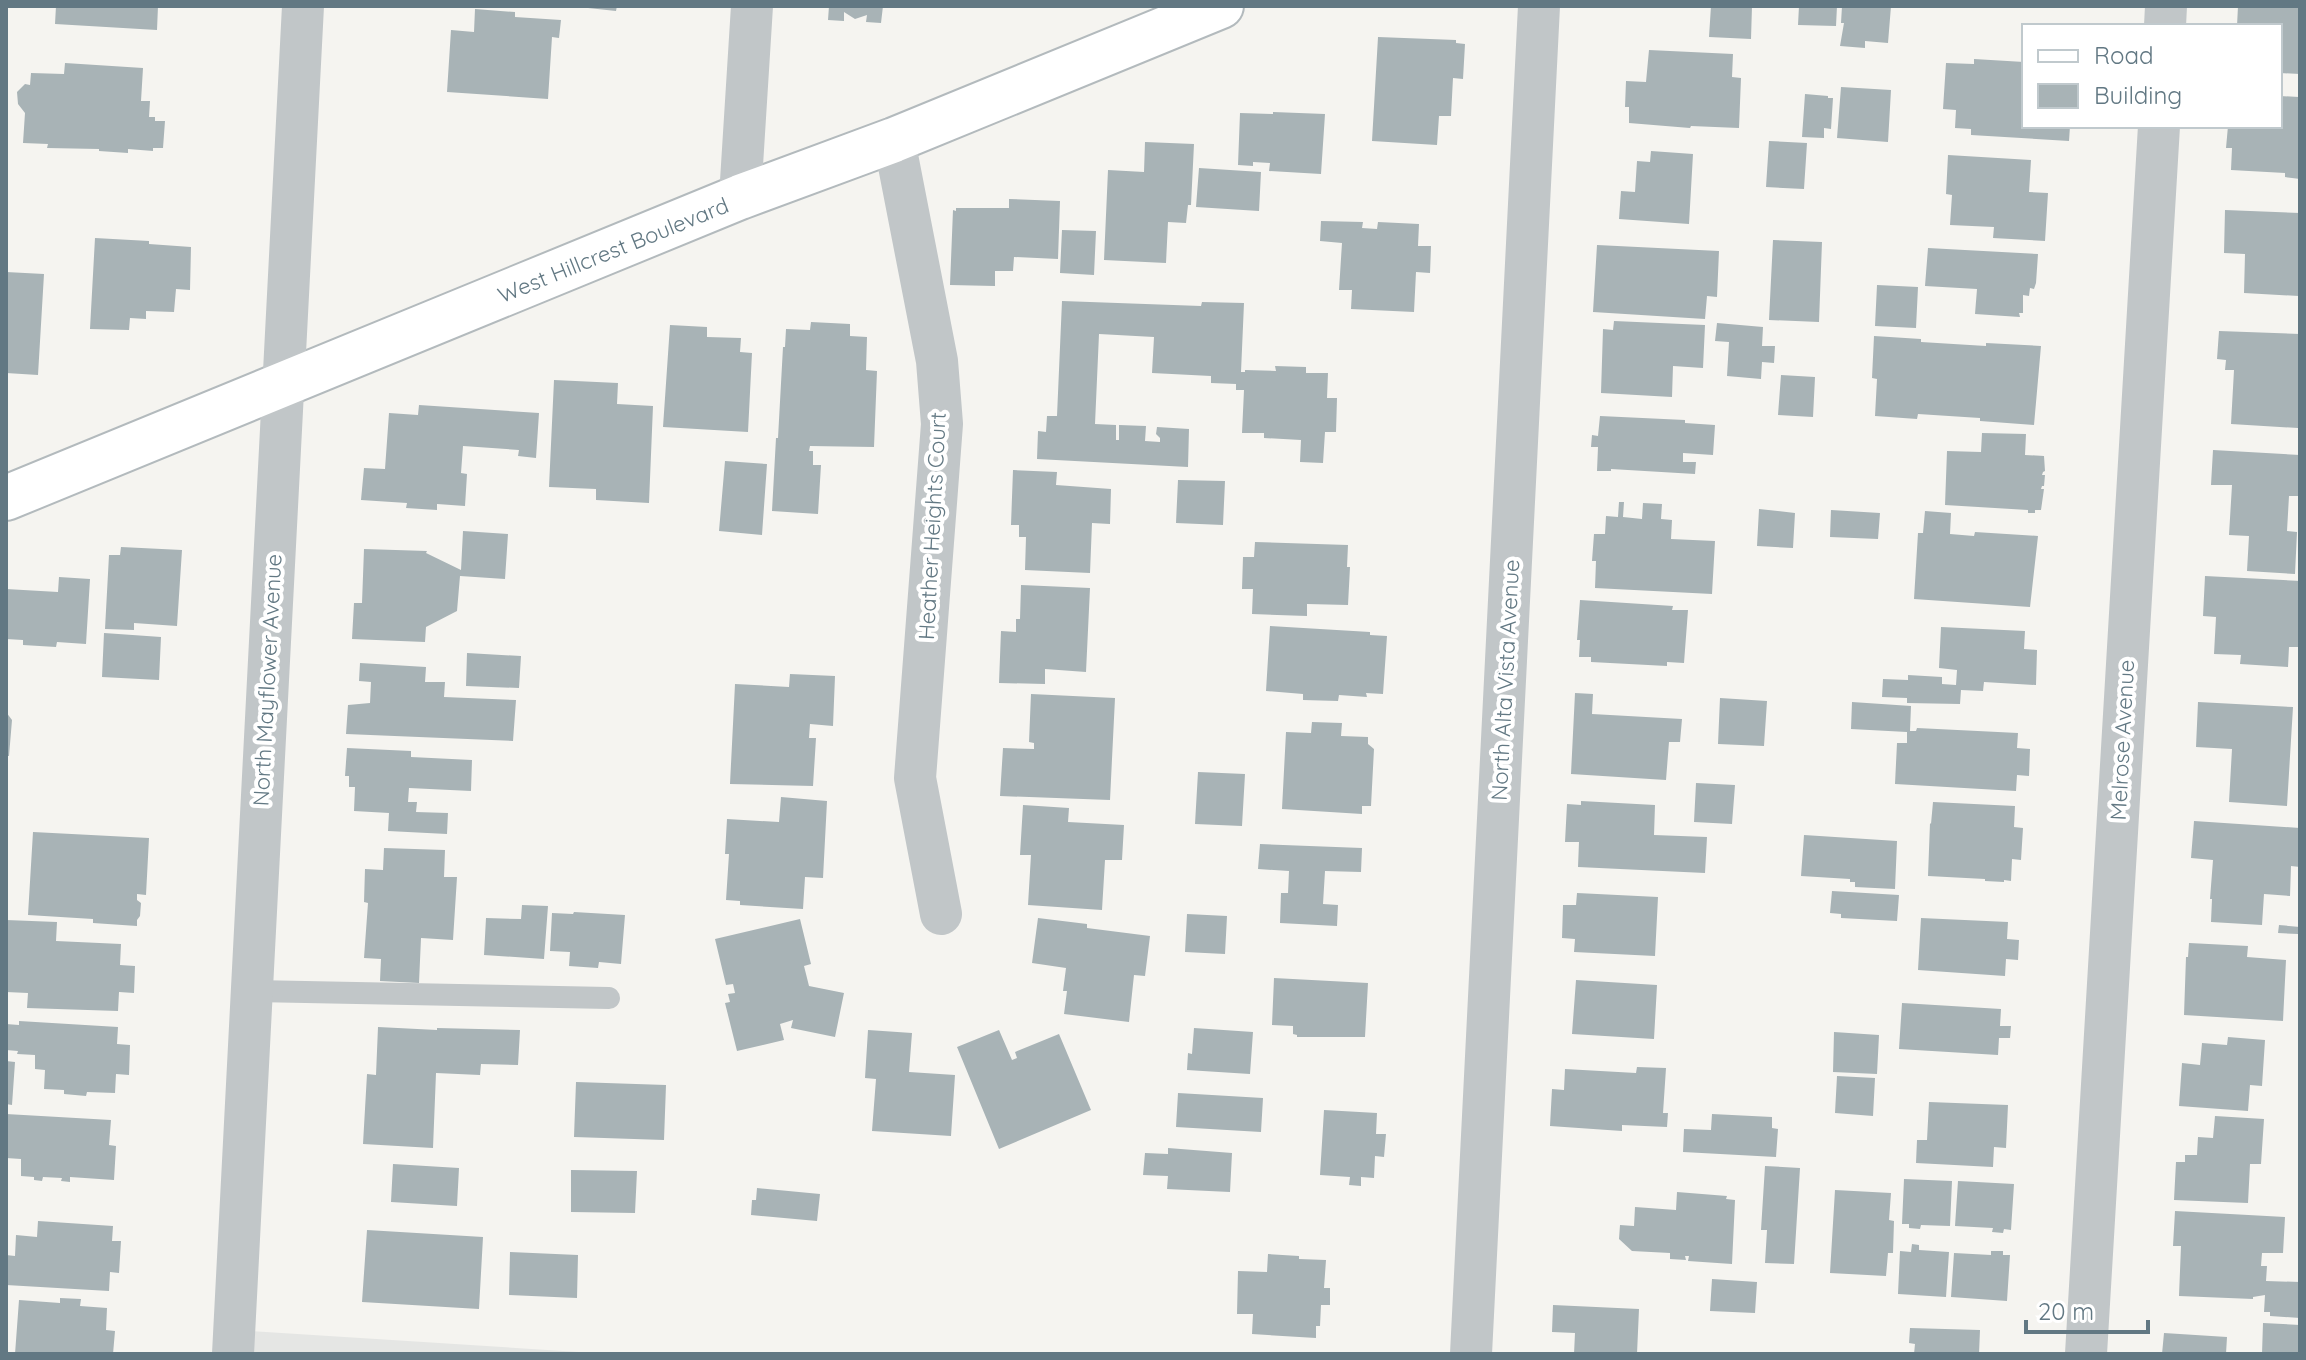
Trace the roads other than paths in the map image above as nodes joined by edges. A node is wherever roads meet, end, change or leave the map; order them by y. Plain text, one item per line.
1 (303, 6) edge
2 (752, 6) edge
3 (1221, 6) edge
4 (1539, 6) edge
5 (2159, 128) edge
6 (894, 140) junction
7 (740, 197) junction
8 (282, 386) junction
9 (6, 498) edge
10 (941, 914) dead end
11 (252, 991) junction
12 (609, 998) dead end
13 (233, 1354) edge
14 (1471, 1354) edge
15 (2086, 1354) edge

1 - 8 street, North Mayflower Avenue
2 - 7 street
3 - 6 street, West Hillcrest Boulevard
4 - 14 street, North Alta Vista Avenue
5 - 15 street, Melrose Avenue
6 - 7 street, West Hillcrest Boulevard
6 - 10 street, Heather Heights Court
7 - 8 street, West Hillcrest Boulevard
8 - 9 street, West Hillcrest Boulevard
8 - 11 street, North Mayflower Avenue
11 - 12 lane
11 - 13 street, North Mayflower Avenue

